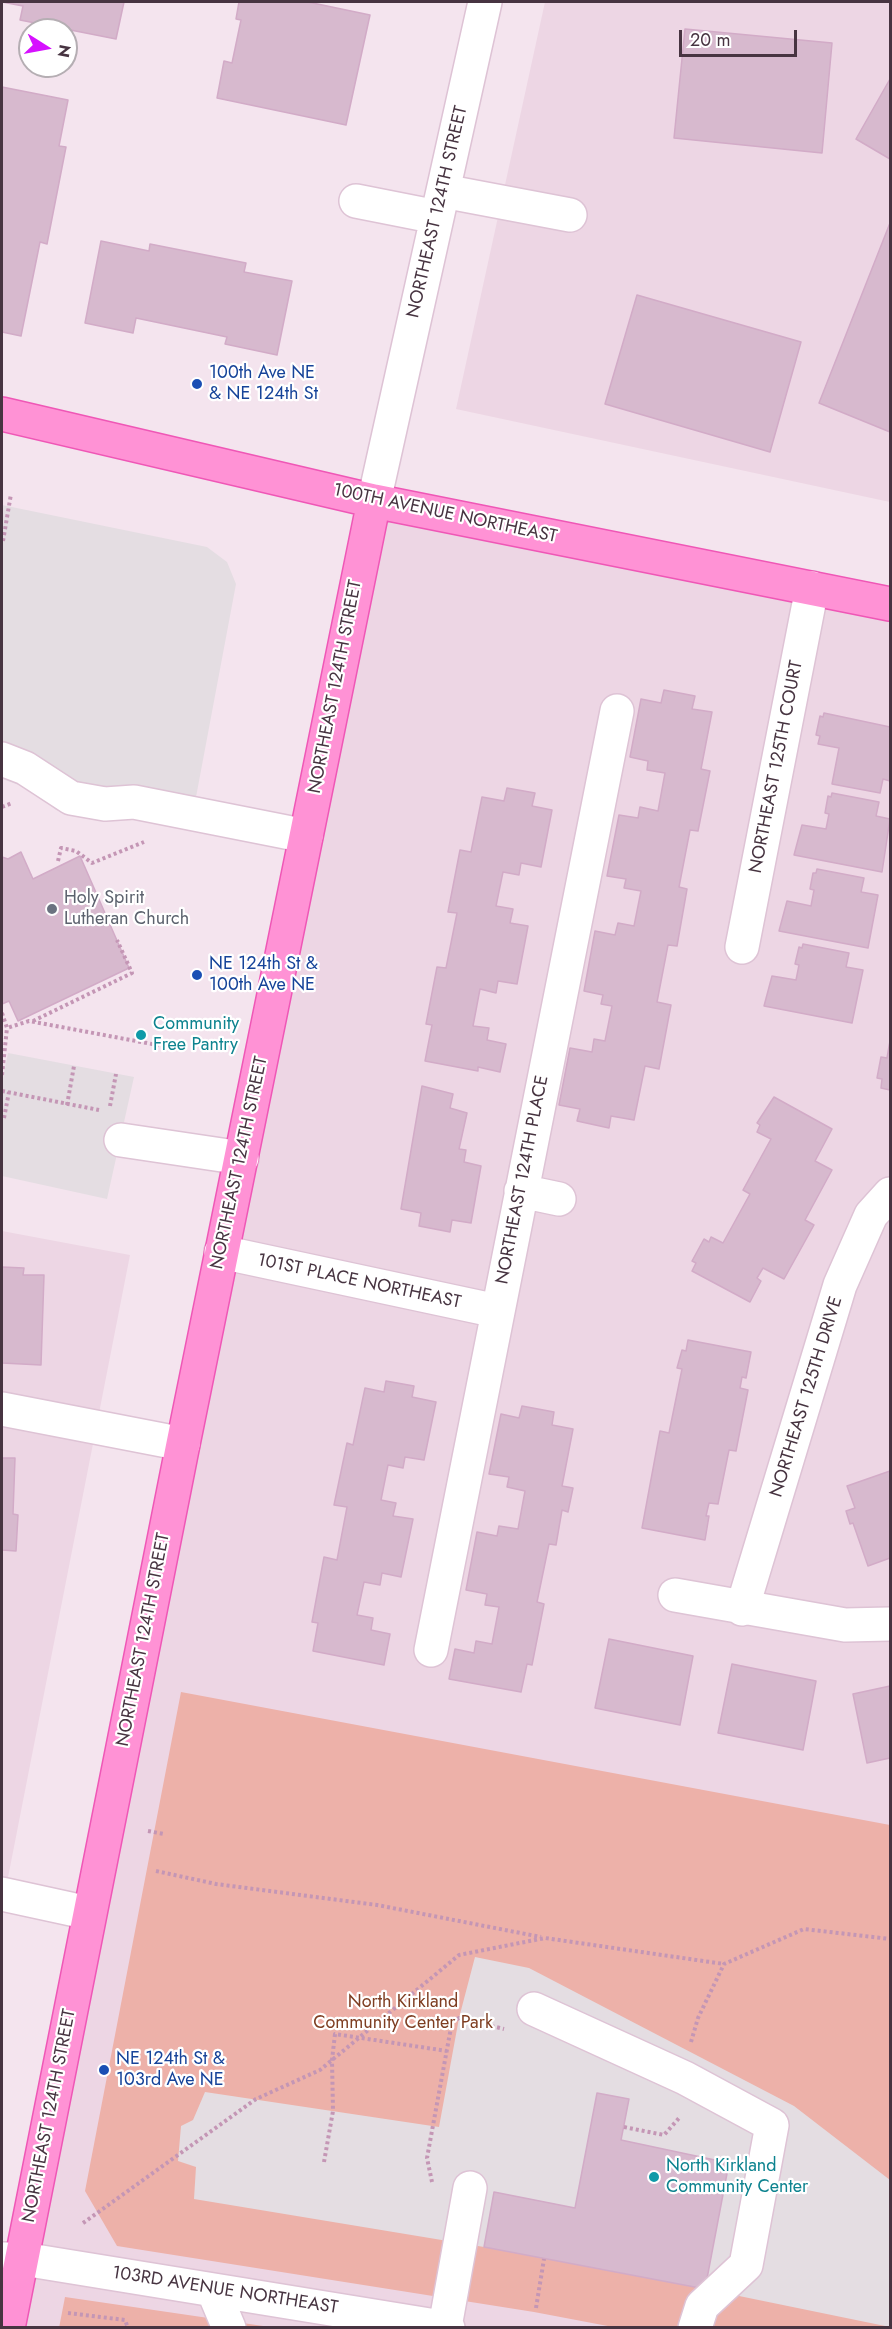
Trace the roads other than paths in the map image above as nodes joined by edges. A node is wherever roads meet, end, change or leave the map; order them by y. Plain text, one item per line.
1 (485, 2) edge
2 (356, 201) dead end
3 (440, 204) junction
4 (570, 215) dead end
5 (2, 414) edge
6 (374, 501) junction
7 (812, 588) junction
8 (891, 604) edge
9 (616, 711) dead end
10 (2, 759) edge
11 (306, 836) junction
12 (742, 947) dead end
13 (121, 1140) dead end
14 (242, 1158) junction
15 (521, 1191) junction
16 (891, 1194) edge
17 (559, 1199) dead end
18 (221, 1252) junction
19 (497, 1311) junction
20 (2, 1409) edge
21 (183, 1444) junction
22 (675, 1595) dead end
23 (742, 1609) junction
24 (891, 1624) edge
25 (432, 1650) dead end
26 (2, 1894) edge
27 (89, 1913) junction
28 (534, 2009) dead end
29 (470, 2188) dead end
30 (13, 2259) edge
31 (213, 2290) junction
32 (384, 2323) edge
33 (446, 2327) edge
34 (8, 2328) edge
35 (229, 2328) edge
36 (695, 2328) edge

1 - 3 street, NORTHEAST 124TH STREET
2 - 3 street
3 - 4 street
3 - 6 street, NORTHEAST 124TH STREET
5 - 6 main road, 100TH AVENUE NORTHEAST
6 - 7 main road, 100TH AVENUE NORTHEAST
6 - 11 main road, NORTHEAST 124TH STREET
7 - 8 main road, 100TH AVENUE NORTHEAST
7 - 12 street, NORTHEAST 125TH COURT
9 - 15 street, NORTHEAST 124TH PLACE
10 - 11 street
11 - 14 main road, NORTHEAST 124TH STREET
13 - 14 street
14 - 18 main road, NORTHEAST 124TH STREET
15 - 17 street
15 - 19 street, NORTHEAST 124TH PLACE
16 - 23 street, NORTHEAST 125TH DRIVE
18 - 19 street, 101ST PLACE NORTHEAST
18 - 21 main road, NORTHEAST 124TH STREET
19 - 25 street, NORTHEAST 124TH PLACE
20 - 21 street
21 - 27 main road, NORTHEAST 124TH STREET
22 - 23 street
23 - 24 street
26 - 27 street
27 - 30 main road, NORTHEAST 124TH STREET
28 - 36 street
29 - 33 street
30 - 31 street, 103RD AVENUE NORTHEAST
30 - 34 main road, NORTHEAST 124TH STREET
31 - 32 street, 103RD AVENUE NORTHEAST
31 - 35 street
32 - 33 street, 103RD AVENUE NORTHEAST

